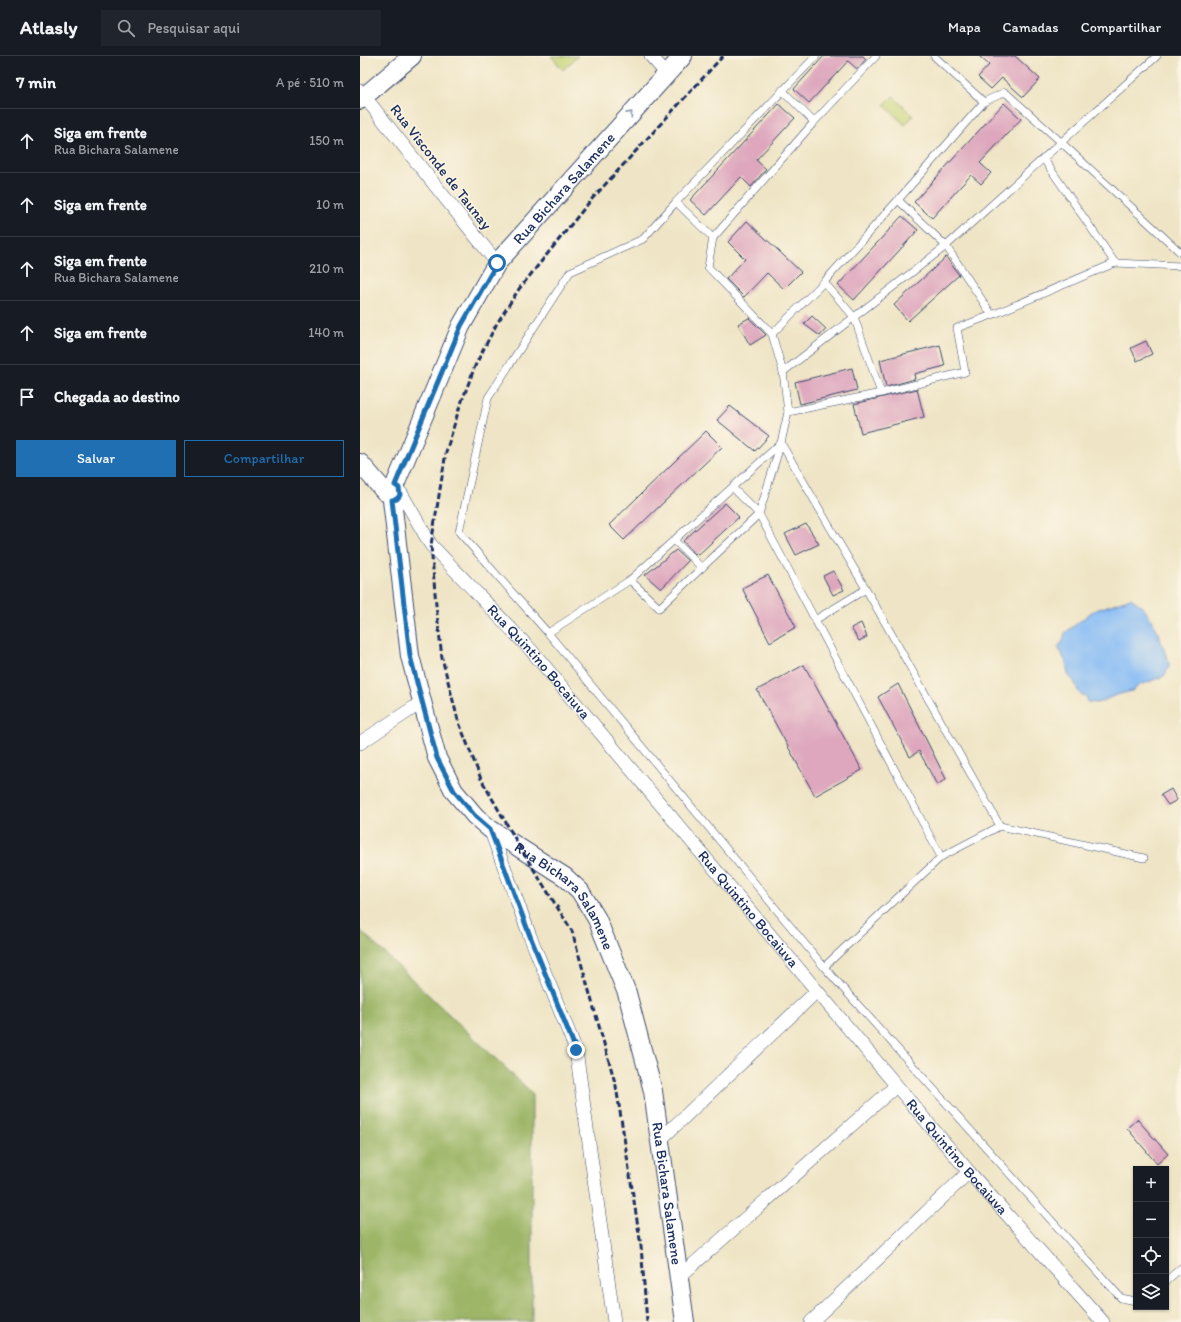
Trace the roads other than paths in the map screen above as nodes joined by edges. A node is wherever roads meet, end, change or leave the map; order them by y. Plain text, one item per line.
1 (412, 56) edge
2 (651, 56) edge
3 (683, 56) edge
4 (816, 56) edge
5 (876, 56) edge
6 (934, 56) edge
7 (1157, 56) edge
8 (666, 73) junction
9 (782, 90) junction
10 (362, 96) edge
11 (984, 102) junction
12 (814, 122) junction
13 (1062, 143) junction
14 (1043, 158) junction
15 (898, 200) junction
16 (676, 202) junction
17 (713, 238) junction
18 (946, 246) junction
19 (1181, 253) edge
20 (497, 263) junction
21 (1115, 263) junction
22 (1181, 266) edge
23 (824, 282) junction
24 (992, 315) junction
25 (854, 317) junction
26 (772, 334) junction
27 (783, 372) junction
28 (881, 393) junction
29 (788, 412) junction
30 (781, 443) junction
31 (360, 463) edge
32 (733, 488) junction
33 (393, 493) junction
34 (759, 514) junction
35 (674, 540) junction
36 (702, 568) junction
37 (630, 580) junction
38 (866, 589) junction
39 (815, 620) junction
40 (548, 632) junction
41 (422, 702) junction
42 (360, 743) edge
43 (1000, 826) junction
44 (490, 829) junction
45 (942, 857) junction
46 (1144, 858) dead end
47 (824, 967) junction
48 (817, 991) junction
49 (896, 1086) junction
50 (660, 1140) junction
51 (969, 1172) junction
52 (1181, 1268) edge
53 (679, 1277) junction
54 (1169, 1278) edge
55 (1133, 1300) edge
56 (614, 1322) edge
57 (685, 1322) edge
58 (811, 1322) edge
59 (1102, 1322) edge

1 - 10 main road
2 - 8 street
3 - 8 main road, Rua Bichara Salamene
4 - 9 lane
5 - 12 lane
6 - 11 lane
7 - 13 lane
20 -> 8 main road, Rua Bichara Salamene
9 - 12 lane
9 - 16 lane
10 - 20 street, Rua Visconde de Taunay
11 - 13 lane
11 - 15 lane
12 - 17 lane
13 - 14 lane
13 - 19 lane
14 - 18 lane
14 - 21 lane
15 - 18 lane
15 - 23 lane
16 - 17 lane
16 - 40 lane
17 - 26 lane
18 - 24 lane
18 - 25 lane
20 - 33 main road, Rua Bichara Salamene
21 - 22 lane
21 - 24 lane
23 - 25 lane
23 - 26 lane
24 - 28 lane
25 - 27 lane
25 - 28 lane
26 - 27 lane
27 - 29 lane
28 - 29 lane
29 - 30 lane
30 - 32 lane
30 - 34 lane
30 - 38 lane
31 - 33 main road, Rua Quintino Bocaiuva
32 - 34 lane
32 - 35 lane
33 - 41 main road, Rua Bichara Salamene
33 - 48 street, Rua Quintino Bocaiuva
34 - 36 lane
34 - 39 lane
35 - 36 lane
35 - 37 lane
36 - 37 lane
37 - 40 lane
38 - 39 lane
38 - 43 lane
39 - 45 lane
40 - 47 lane
41 - 42 street
41 - 44 main road, Rua Bichara Salamene
43 - 45 lane
43 - 46 lane
44 - 50 main road, Rua Bichara Salamene
44 - 56 street
45 - 47 lane
47 - 55 lane
48 - 49 street, Rua Quintino Bocaiuva
48 - 50 street
49 - 51 street, Rua Quintino Bocaiuva
49 - 53 street
50 - 53 main road, Rua Bichara Salamene
51 - 58 street
51 - 59 street, Rua Quintino Bocaiuva
52 - 54 lane
53 - 57 main road, Rua Bichara Salamene

